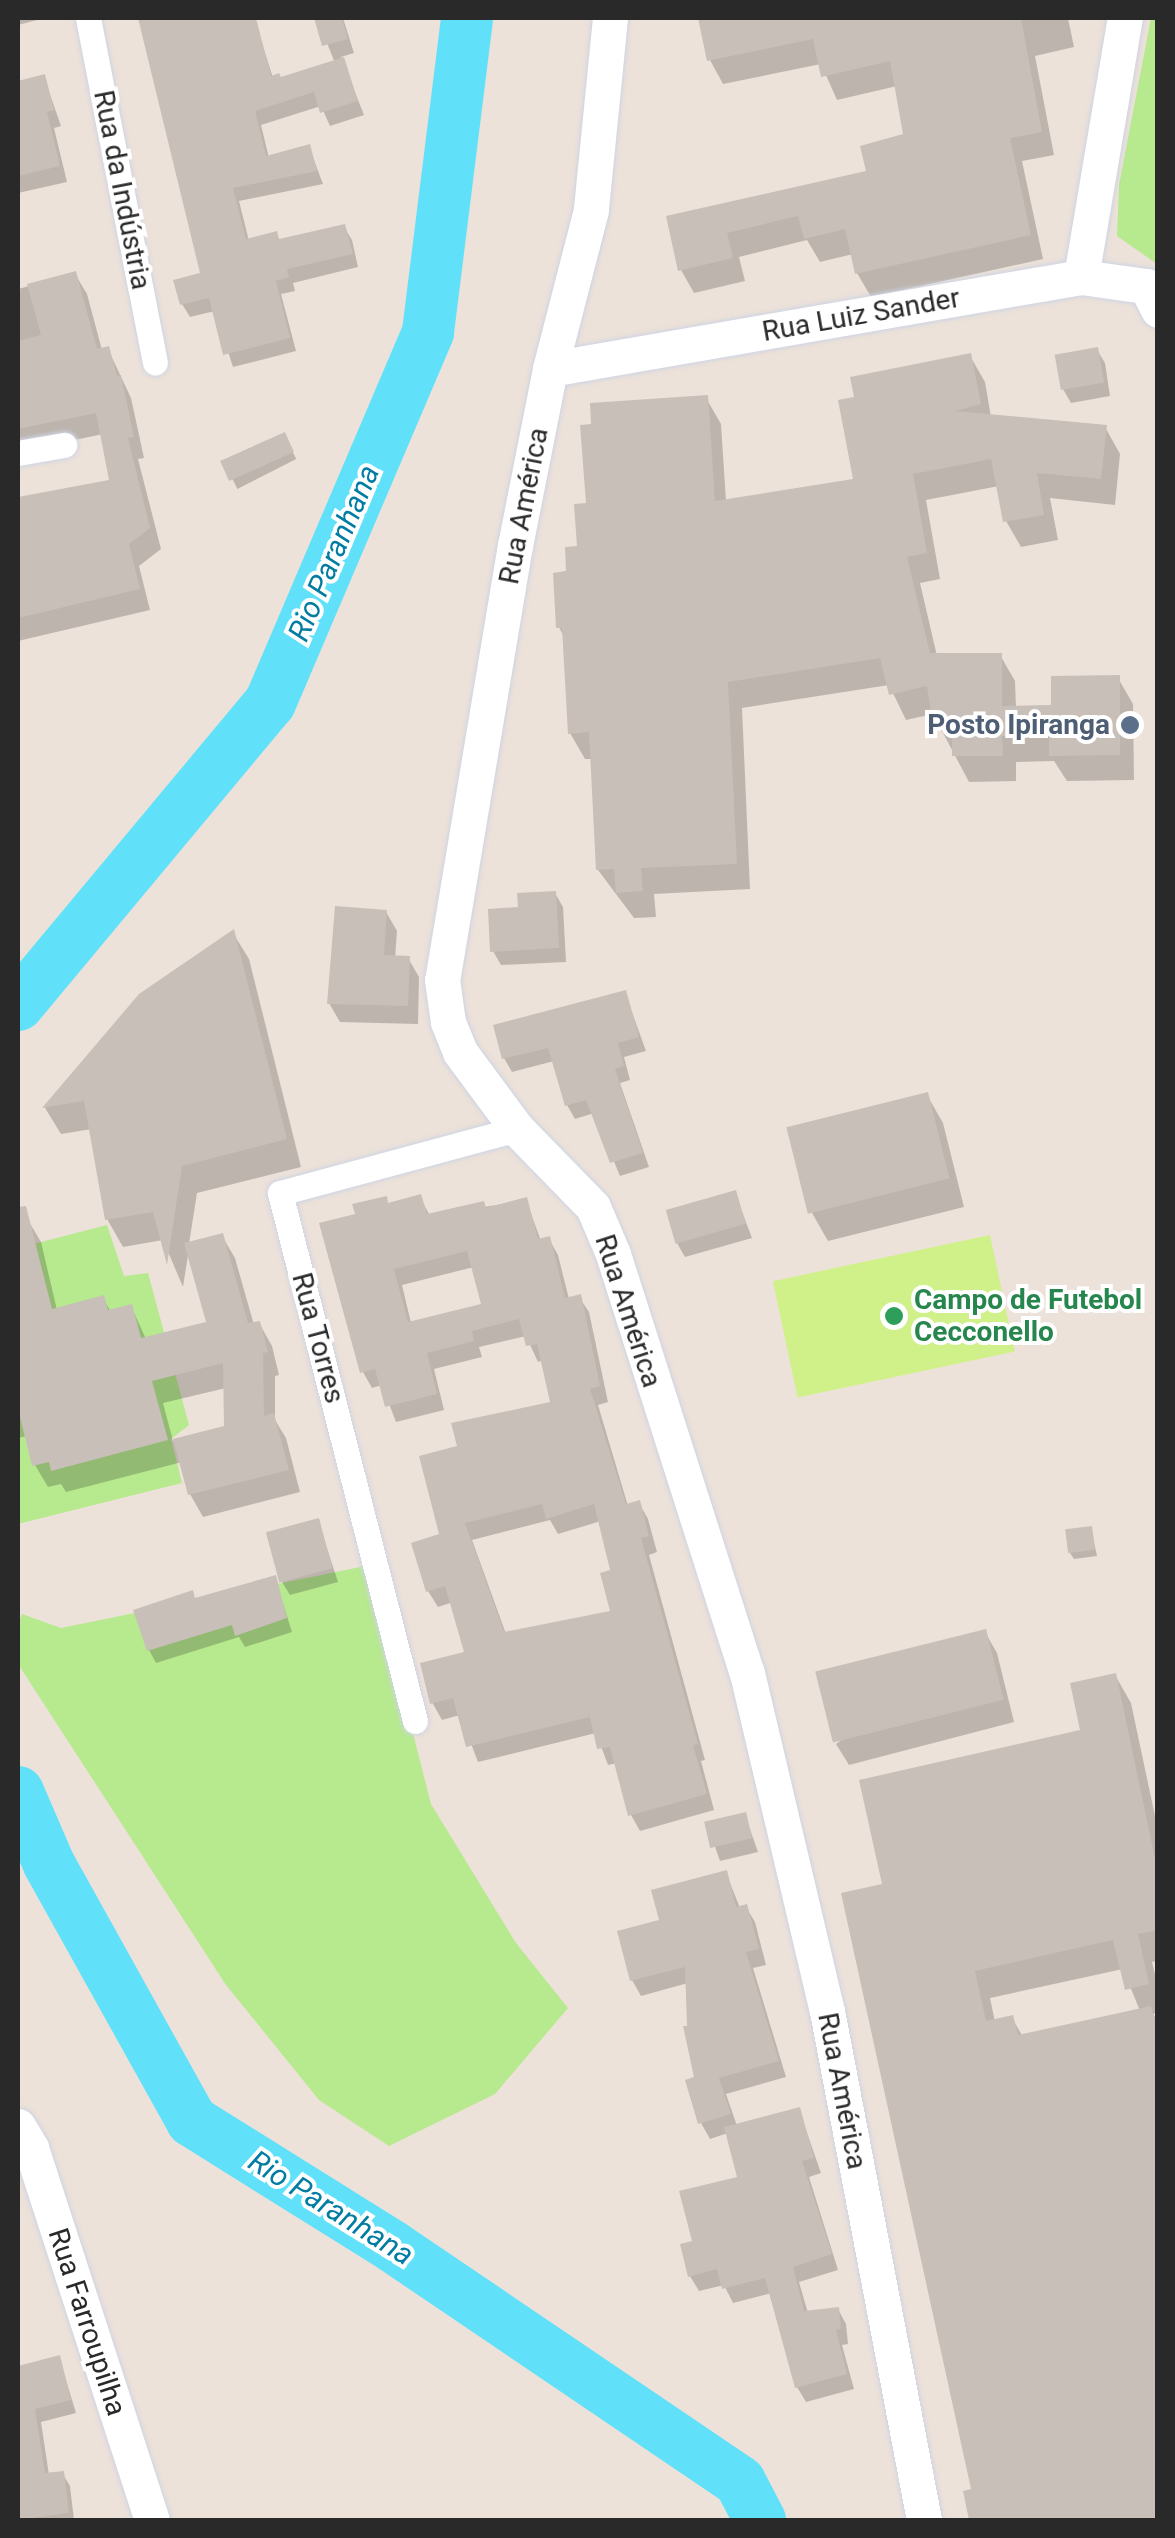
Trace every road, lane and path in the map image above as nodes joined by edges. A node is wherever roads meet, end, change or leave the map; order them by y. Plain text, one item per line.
1 (88, 18) edge
2 (610, 18) edge
3 (1125, 18) edge
4 (1081, 278) junction
5 (1158, 310) edge
6 (156, 363) dead end
7 (550, 369) junction
8 (64, 445) dead end
9 (18, 453) edge
10 (517, 1129) junction
11 (415, 1721) dead end
12 (18, 2126) edge
13 (152, 2520) edge
14 (924, 2520) edge

1 - 6 street, Rua da Indústria
2 - 7 street, Rua América
3 - 4 street
4 - 5 street, Rua Luiz Sander
4 - 7 street, Rua Luiz Sander
7 - 10 street, Rua América
8 - 9 street
10 - 11 street, Rua Torres
10 - 14 street, Rua América
12 - 13 street, Rua Farroupilha

